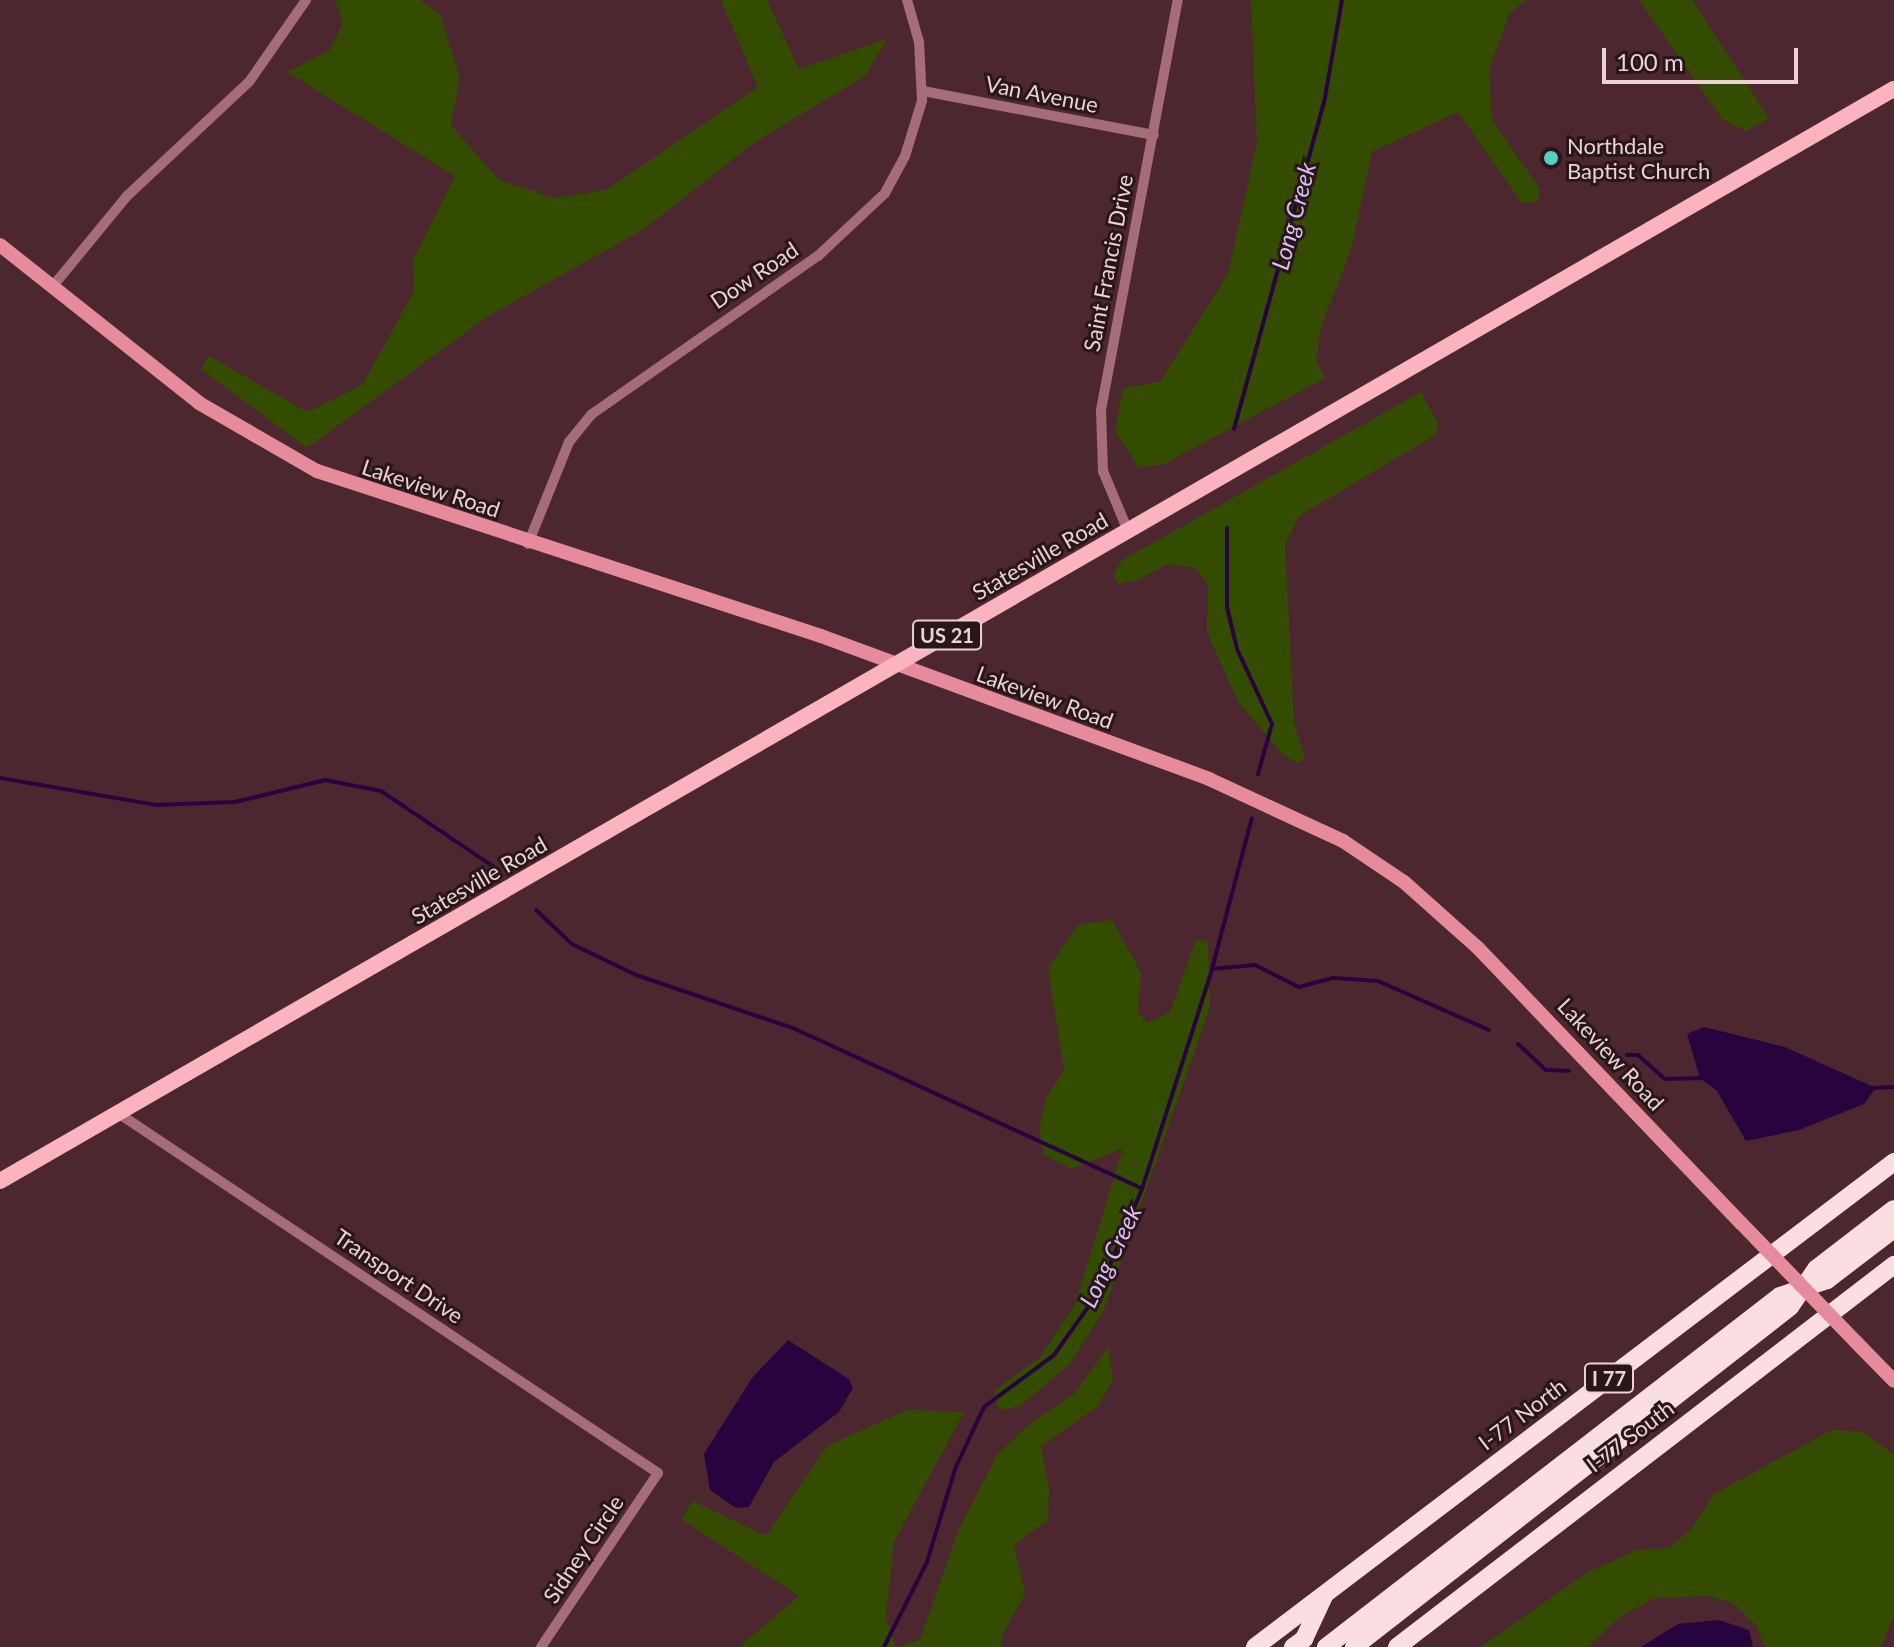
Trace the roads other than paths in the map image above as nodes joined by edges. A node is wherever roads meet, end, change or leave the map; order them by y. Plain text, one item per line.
1 (306, 0) edge
2 (907, 0) edge
3 (1178, 0) edge
4 (1894, 89) edge
5 (923, 91) junction
6 (1154, 135) junction
7 (0, 245) edge
8 (53, 286) junction
9 (1128, 531) junction
10 (528, 544) junction
11 (894, 666) junction
12 (118, 1113) junction
13 (1894, 1162) edge
14 (0, 1181) edge
15 (1894, 1209) edge
16 (1894, 1229) edge
17 (1851, 1252) junction
18 (1894, 1265) edge
19 (1803, 1288) junction
20 (1755, 1325) junction
21 (1894, 1381) edge
22 (658, 1473) joint
23 (1325, 1594) junction
24 (1397, 1645) edge
25 (541, 1647) edge
26 (1255, 1647) edge
27 (1293, 1647) edge
28 (1326, 1647) edge
29 (1354, 1647) edge

1 - 8 street
2 - 5 street, Dow Road
3 - 6 street, Saint Francis Drive
4 - 9 main road, Statesville Road / US 21
5 - 6 street, Van Avenue
5 - 10 street, Dow Road
6 - 9 street, Saint Francis Drive
7 - 8 main road, Lakeview Road
8 - 10 main road, Lakeview Road
9 - 11 main road, Statesville Road / US 21
10 - 11 main road, Lakeview Road
11 - 12 main road, Statesville Road / US 21
11 - 19 main road, Lakeview Road, bridge
12 - 14 main road, Statesville Road / US 21
12 - 22 street, Transport Drive
13 - 23 highway, I-77 North / I 77
15 - 17 highway
16 - 17 highway
17 - 19 highway
18 - 24 highway, I-77 South
19 - 20 highway
19 - 21 main road, Lakeview Road, bridge
20 - 28 highway
20 - 29 highway
22 - 25 street, Sidney Circle
23 - 26 highway, I-77 North / I 77
23 - 27 highway, I 77

